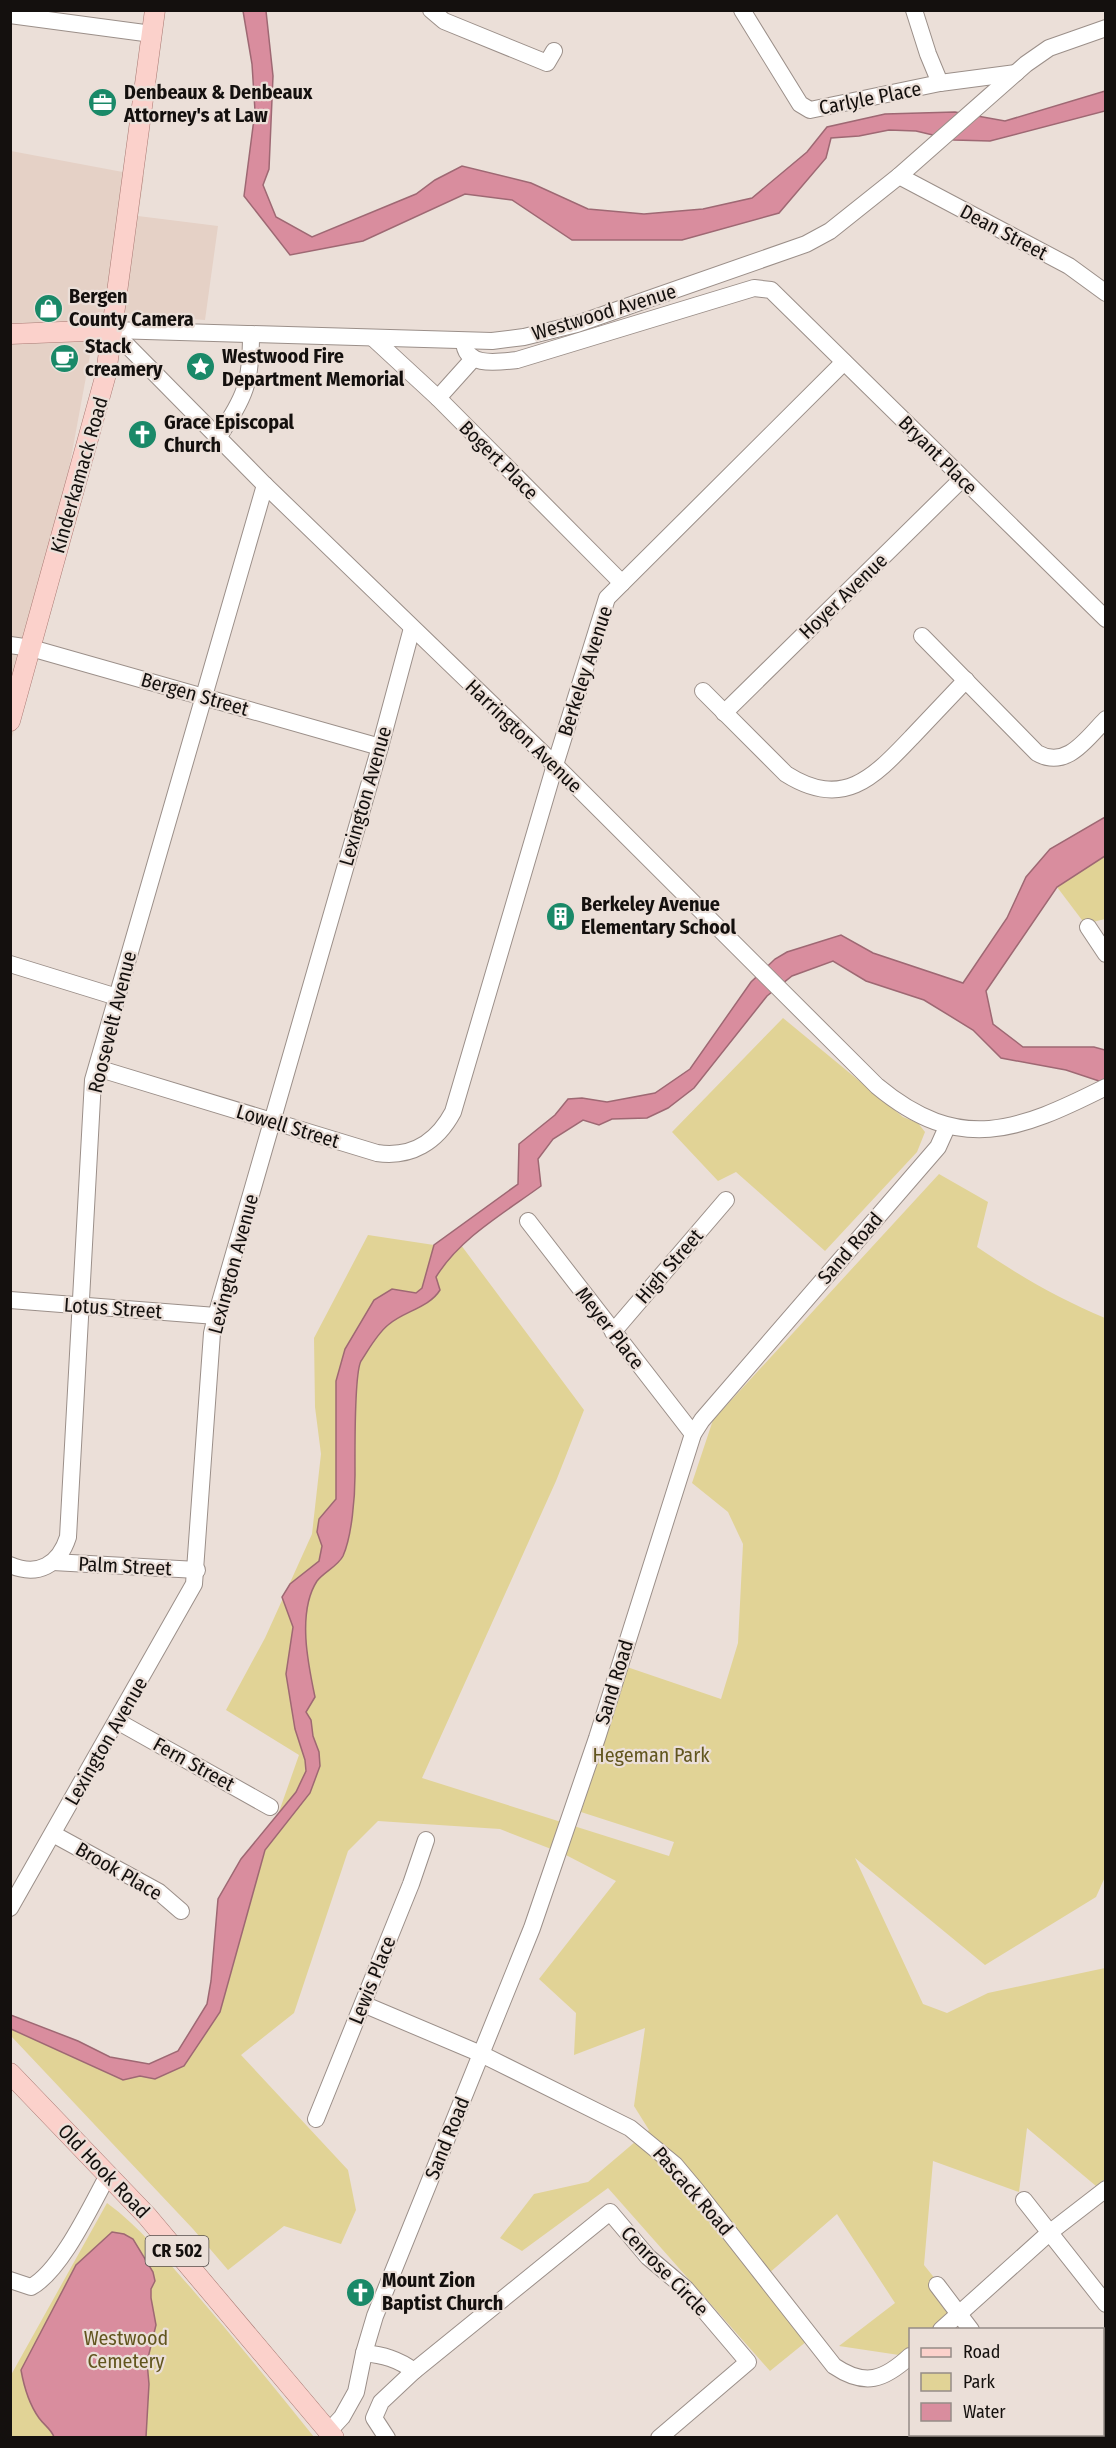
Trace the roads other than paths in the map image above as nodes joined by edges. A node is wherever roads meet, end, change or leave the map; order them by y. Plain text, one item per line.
1 (155, 10) edge
2 (431, 10) edge
3 (742, 10) edge
4 (914, 10) edge
5 (10, 15) edge
6 (1106, 28) edge
7 (152, 34) junction
8 (554, 51) dead end
9 (1016, 73) junction
10 (940, 84) junction
11 (899, 176) junction
12 (1106, 293) edge
13 (112, 330) junction
14 (10, 334) edge
15 (251, 334) junction
16 (373, 338) junction
17 (465, 341) junction
18 (473, 359) junction
19 (844, 362) junction
20 (438, 399) junction
21 (218, 438) junction
22 (962, 479) junction
23 (265, 485) junction
24 (622, 583) junction
25 (1106, 619) edge
26 (412, 628) junction
27 (922, 636) dead end
28 (10, 645) edge
29 (31, 648) junction
30 (966, 680) junction
31 (703, 691) dead end
32 (204, 697) junction
33 (724, 713) junction
34 (1106, 719) edge
35 (10, 721) edge
36 (380, 747) junction
37 (555, 765) junction
38 (1088, 927) dead end
39 (1106, 954) edge
40 (10, 964) edge
41 (117, 997) junction
42 (97, 1068) junction
43 (1104, 1088) edge
44 (457, 1099) joint
45 (272, 1121) junction
46 (948, 1126) junction
47 (726, 1200) dead end
48 (528, 1221) dead end
49 (10, 1300) edge
50 (81, 1306) junction
51 (216, 1316) junction
52 (613, 1332) junction
53 (693, 1434) junction
54 (53, 1562) junction
55 (10, 1565) edge
56 (197, 1570) junction
57 (117, 1721) junction
58 (270, 1807) dead end
59 (53, 1834) junction
60 (426, 1840) dead end
61 (10, 1908) edge
62 (181, 1911) dead end
63 (363, 2004) junction
64 (481, 2054) junction
65 (10, 2073) edge
66 (316, 2119) dead end
67 (108, 2175) junction
68 (1106, 2189) edge
69 (1024, 2200) dead end
70 (1050, 2233) junction
71 (10, 2280) edge
72 (937, 2285) dead end
73 (1106, 2304) edge
74 (959, 2313) junction
75 (943, 2328) edge
76 (970, 2328) edge
77 (364, 2353) junction
78 (909, 2357) edge
79 (414, 2371) junction
80 (331, 2434) edge
81 (387, 2438) edge
82 (659, 2438) edge

1 - 7 main road, Kinderkamack Road
2 - 8 street
3 - 10 street, Carlyle Place
4 - 10 street
5 - 7 street
6 - 9 street, Westwood Avenue
7 - 13 main road, Kinderkamack Road
9 - 10 street, Carlyle Place
9 - 11 street, Westwood Avenue
11 - 12 street, Dean Street
11 - 17 street, Westwood Avenue
13 - 14 main road, Westwood Avenue
13 - 15 street, Westwood Avenue
13 - 21 street, Harrington Avenue
13 - 29 main road, Kinderkamack Road
15 - 16 street, Westwood Avenue
15 - 21 street
16 - 17 street, Westwood Avenue
16 - 20 street, Bogert Place
17 - 18 street
18 - 19 street, Bryant Place
18 - 20 street
19 - 22 street, Bryant Place
19 - 24 street, Berkeley Avenue
20 - 24 street, Bogert Place
21 - 23 street, Harrington Avenue
22 - 25 street, Bryant Place
22 - 33 street, Hoyer Avenue
23 - 26 street, Harrington Avenue
23 - 32 street, Roosevelt Avenue
24 - 37 street, Berkeley Avenue
26 - 36 street, Lexington Avenue
26 - 37 street, Harrington Avenue
27 - 30 street
28 - 29 street, Bergen Street
29 - 32 street, Bergen Street
29 - 35 main road, Kinderkamack Road
30 - 33 street
30 - 34 street
31 - 33 street
32 - 36 street, Bergen Street
32 - 41 street, Roosevelt Avenue
36 - 45 street, Lexington Avenue
37 - 44 street, Berkeley Avenue
37 - 46 street, Harrington Avenue
38 - 39 street
40 - 41 street
41 - 42 street, Roosevelt Avenue
42 - 45 street, Lowell Street
42 - 50 street, Roosevelt Avenue
43 - 46 street, Harrington Avenue
44 - 45 street, Lowell Street
45 - 51 street, Lexington Avenue
46 - 53 street, Sand Road
47 - 52 street, High Street
48 - 52 street, Meyer Place
49 - 50 street, Lotus Street
50 - 51 street, Lotus Street
50 - 54 street, Roosevelt Avenue
51 - 56 street, Lexington Avenue
52 - 53 street, Meyer Place
53 - 64 street, Sand Road
54 - 55 street
54 - 56 street, Palm Street
56 - 57 street, Lexington Avenue
57 - 58 street, Fern Street
57 - 59 street, Lexington Avenue
59 - 61 street, Lexington Avenue
59 - 62 street, Brook Place
60 - 63 street, Lewis Place
63 - 64 street, Pascack Road
63 - 66 street, Lewis Place
64 - 77 street, Sand Road
64 - 78 street, Pascack Road
65 - 67 main road, Old Hook Road / CR 502
67 - 71 street
67 - 80 main road, Old Hook Road / CR 502
68 - 70 street
69 - 70 street
70 - 73 street
70 - 74 street
72 - 74 street
74 - 75 street
74 - 76 street
77 - 79 street
77 - 80 street, Sand Road
79 - 81 street, Cenrose Circle
79 - 82 street, Cenrose Circle

